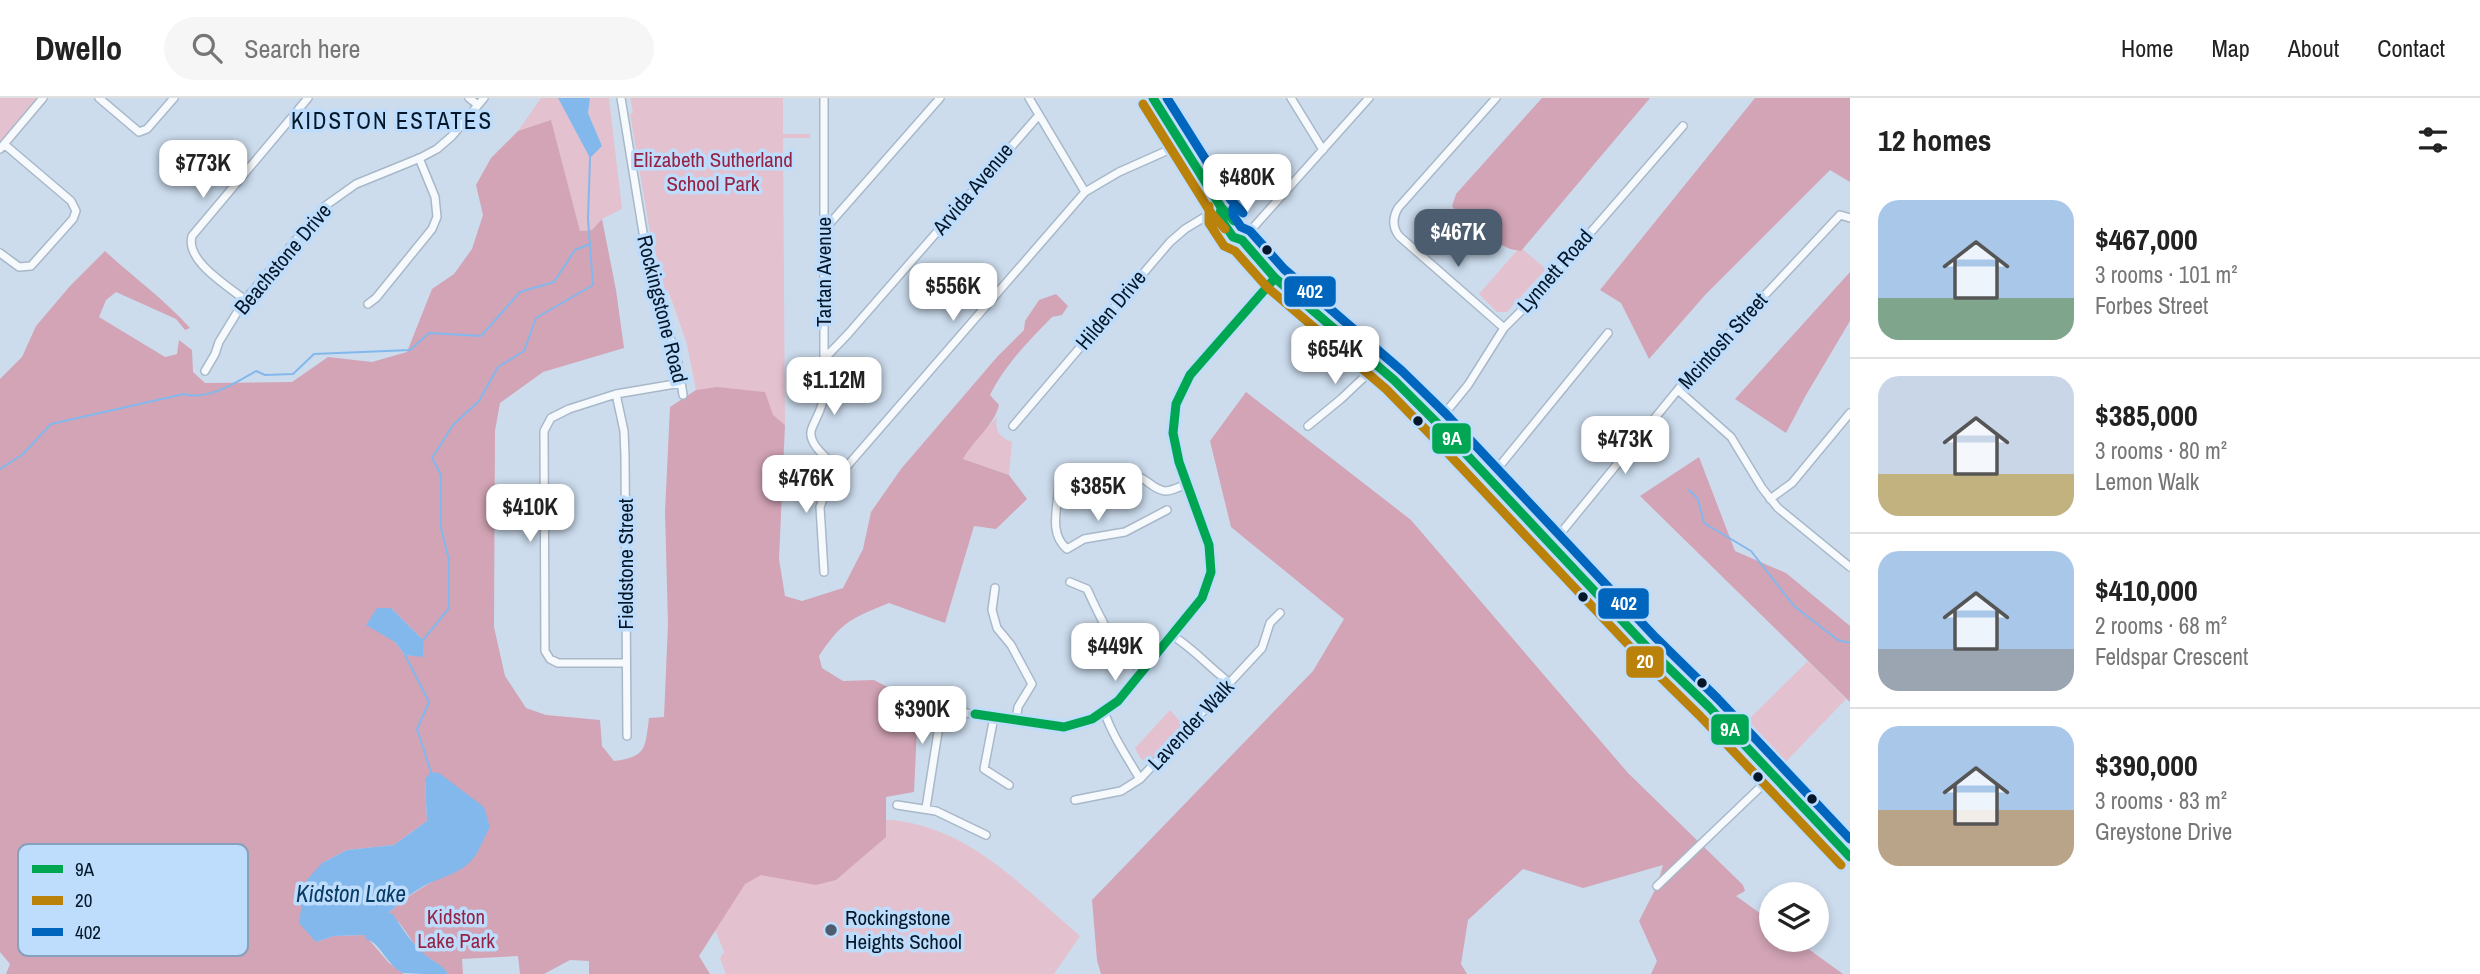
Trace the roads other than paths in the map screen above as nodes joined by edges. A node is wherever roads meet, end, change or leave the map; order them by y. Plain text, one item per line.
1 (43, 98) edge
2 (99, 98) edge
3 (174, 98) edge
4 (308, 98) edge
5 (469, 98) edge
6 (621, 98) edge
7 (824, 98) edge
8 (940, 98) edge
9 (1029, 98) edge
10 (1153, 98) edge
11 (1291, 98) edge
12 (1369, 98) edge
13 (1496, 98) edge
14 (481, 101) edge
15 (1039, 115) junction
16 (1683, 126) dead end
17 (1182, 144) junction
18 (2, 146) edge
19 (1323, 150) junction
20 (419, 158) junction
21 (1085, 192) junction
22 (1221, 207) junction
23 (1850, 218) edge
24 (824, 230) junction
25 (1242, 240) junction
26 (0, 253) edge
27 (1275, 278) junction
28 (245, 300) junction
29 (368, 304) dead end
30 (1504, 328) junction
31 (1608, 333) dead end
32 (824, 359) junction
33 (1377, 365) junction
34 (205, 370) dead end
35 (681, 383) junction
36 (1678, 390) junction
37 (616, 394) junction
38 (683, 395) dead end
39 (1850, 413) edge
40 (1437, 423) junction
41 (1013, 426) dead end
42 (1308, 426) dead end
43 (842, 472) junction
44 (1489, 479) junction
45 (1186, 484) junction
46 (1770, 499) junction
47 (1167, 510) dead end
48 (1551, 545) junction
49 (1850, 567) edge
50 (824, 572) dead end
51 (1070, 582) dead end
52 (995, 588) dead end
53 (1280, 613) dead end
54 (1173, 636) junction
55 (626, 663) junction
56 (1143, 672) junction
57 (1230, 682) junction
58 (1104, 711) junction
59 (994, 717) junction
60 (1016, 720) junction
61 (627, 736) dead end
62 (1773, 775) junction
63 (1140, 779) junction
64 (1009, 785) dead end
65 (1075, 800) dead end
66 (897, 805) dead end
67 (926, 808) junction
68 (986, 835) dead end
69 (1850, 857) edge
70 (1657, 886) dead end

1 - 18 street
2 - 3 street
4 - 28 street
5 - 14 street
6 - 35 street, Rockingstone Road
7 - 24 street, Tartan Avenue
8 - 24 street
9 - 15 street
10 - 17 main road
11 - 19 street
12 - 19 street
13 - 30 street
14 - 20 street, Beachstone Drive
15 - 21 street
15 - 32 street, Arvida Avenue
16 - 30 street, Lynnett Road
17 - 21 street
17 - 22 main road
18 - 26 street
19 - 25 street
20 - 28 street, Beachstone Drive
20 - 29 street
21 - 43 street
22 - 25 main road
22 - 41 street, Hilden Drive
23 - 36 street, Mcintosh Street
24 - 32 street, Tartan Avenue
25 - 27 main road
27 - 33 main road
27 - 45 street
28 - 34 street, Beachstone Drive
30 - 40 street, Lynnett Road
31 - 44 street
32 - 43 street, Tartan Avenue
33 - 40 main road
33 - 42 street
35 - 37 street
35 - 38 street, Rockingstone Road
36 - 46 street
36 - 48 street, Mcintosh Street
37 - 55 street, Fieldstone Street
37 - 55 street
39 - 46 street
40 - 44 main road
43 - 50 street
44 - 48 main road
45 - 47 street
45 - 54 street
46 - 49 street
48 - 62 main road
51 - 56 street
52 - 60 street
53 - 57 street, Lavender Walk
54 - 56 street
54 - 57 street
55 - 61 street, Fieldstone Street
56 - 58 street
57 - 63 street, Lavender Walk
58 - 60 street
58 - 63 street
59 - 60 street
59 - 64 street
59 - 67 street
62 - 69 main road
62 - 70 street
63 - 65 street, Lavender Walk
66 - 67 street
67 - 68 street

